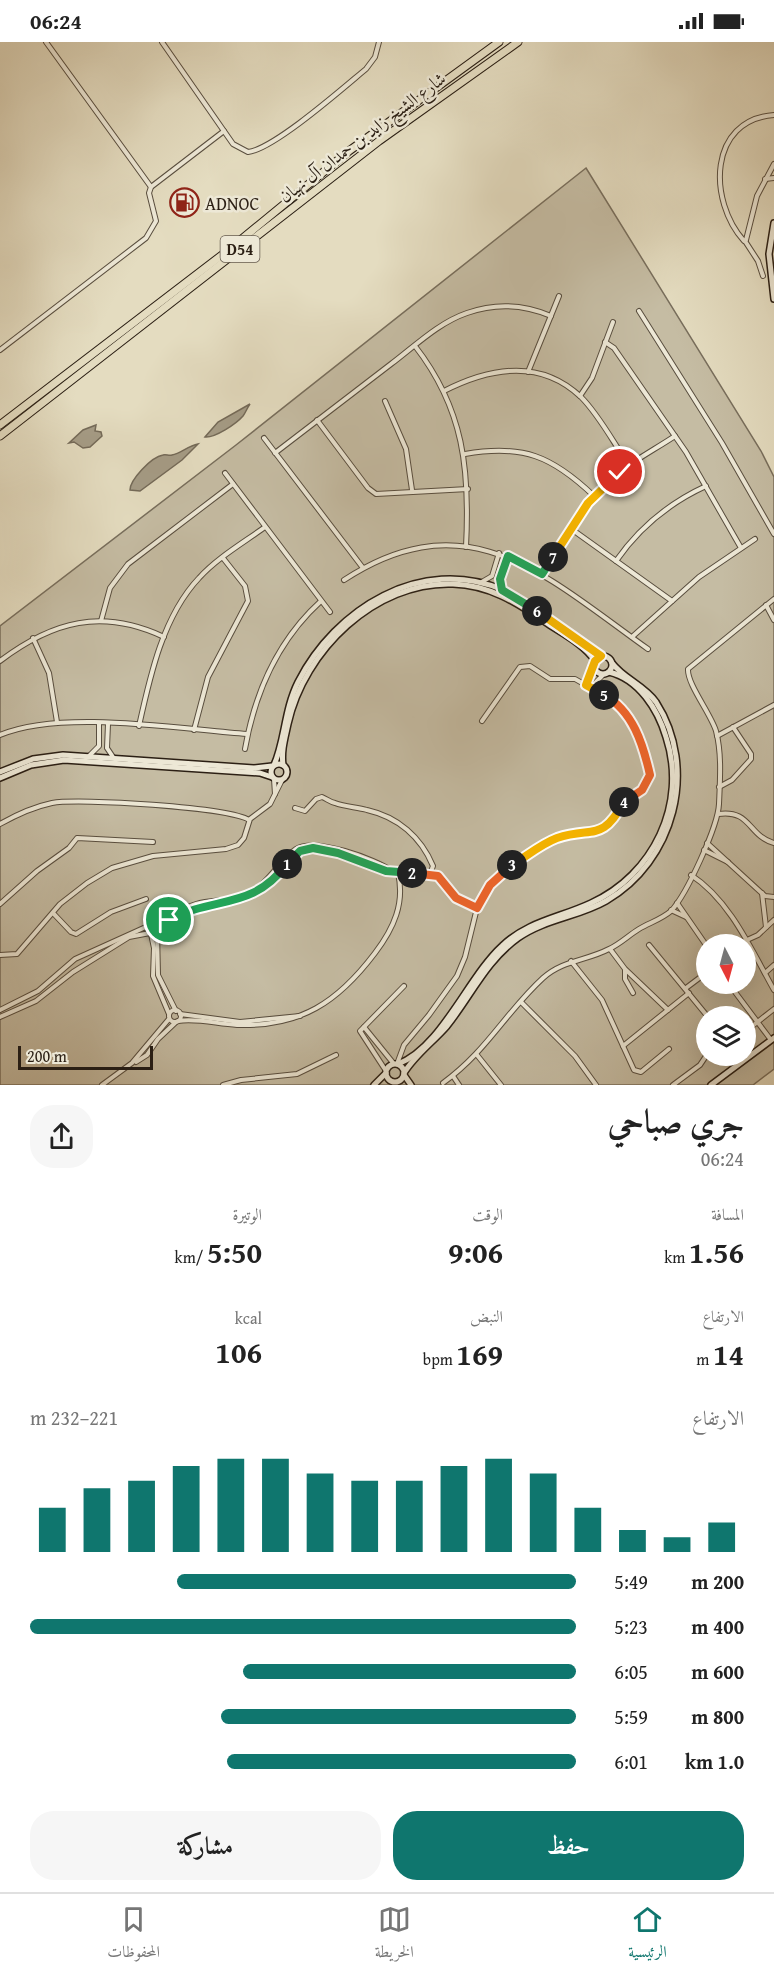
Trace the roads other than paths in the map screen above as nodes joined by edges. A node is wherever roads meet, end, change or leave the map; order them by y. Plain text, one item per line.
1 (46, 42) edge
2 (162, 42) edge
3 (379, 42) edge
4 (499, 42) edge
5 (518, 42) edge
6 (774, 116) edge
7 (224, 131) junction
8 (774, 164) edge
9 (774, 178) edge
10 (765, 180) junction
11 (151, 187) junction
12 (774, 223) edge
13 (748, 229) junction
14 (736, 231) junction
15 (745, 241) junction
16 (763, 276) dead end
17 (559, 296) dead end
18 (774, 299) edge
19 (639, 311) dead end
20 (551, 316) junction
21 (613, 322) dead end
22 (605, 342) junction
23 (415, 346) junction
24 (0, 350) edge
25 (528, 372) junction
26 (444, 391) junction
27 (580, 396) junction
28 (385, 401) dead end
29 (317, 420) junction
30 (0, 425) edge
31 (0, 436) edge
32 (675, 436) junction
33 (264, 438) dead end
34 (275, 453) junction
35 (465, 454) junction
36 (629, 465) junction
37 (225, 473) dead end
38 (233, 484) junction
39 (706, 486) junction
40 (468, 489) junction
41 (412, 490) junction
42 (594, 496) junction
43 (264, 527) junction
44 (570, 528) junction
45 (774, 534) edge
46 (755, 539) dead end
47 (466, 547) junction
48 (741, 548) junction
49 (499, 553) junction
50 (508, 556) junction
51 (223, 558) junction
52 (616, 561) junction
53 (495, 567) junction
54 (363, 568) junction
55 (503, 570) junction
56 (542, 574) junction
57 (344, 580) dead end
58 (480, 583) junction
59 (502, 590) junction
60 (774, 599) edge
61 (672, 600) junction
62 (321, 601) junction
63 (766, 605) junction
64 (330, 612) dead end
65 (774, 620) edge
66 (101, 621) junction
67 (164, 637) junction
68 (33, 638) junction
69 (632, 638) junction
70 (648, 649) dead end
71 (601, 656) junction
72 (0, 661) edge
73 (612, 663) junction
74 (594, 664) junction
75 (606, 673) junction
76 (586, 685) junction
77 (591, 687) junction
78 (774, 705) edge
79 (482, 721) dead end
80 (57, 723) junction
81 (99, 723) junction
82 (108, 724) junction
83 (139, 726) junction
84 (733, 727) junction
85 (194, 730) junction
86 (0, 735) edge
87 (248, 735) junction
88 (717, 736) junction
89 (245, 749) dead end
90 (89, 756) junction
91 (114, 758) junction
92 (283, 765) junction
93 (273, 766) junction
94 (0, 772) edge
95 (0, 778) edge
96 (273, 778) junction
97 (282, 780) junction
98 (719, 787) junction
99 (275, 795) junction
100 (295, 808) dead end
101 (718, 814) junction
102 (249, 820) junction
103 (0, 824) edge
104 (153, 842) dead end
105 (707, 843) junction
106 (774, 843) edge
107 (704, 850) junction
108 (729, 862) junction
109 (395, 872) junction
110 (430, 874) junction
111 (691, 875) junction
112 (762, 892) junction
113 (774, 897) edge
114 (146, 899) dead end
115 (677, 903) junction
116 (0, 904) edge
117 (477, 908) junction
118 (671, 910) junction
119 (53, 913) junction
120 (686, 917) junction
121 (774, 920) edge
122 (151, 925) junction
123 (766, 927) junction
124 (158, 931) junction
125 (150, 933) junction
126 (698, 934) edge
127 (742, 934) edge
128 (755, 934) edge
129 (649, 945) dead end
130 (610, 949) junction
131 (0, 955) edge
132 (756, 957) edge
133 (571, 961) junction
134 (774, 965) edge
135 (625, 969) junction
136 (765, 973) junction
137 (696, 982) edge
138 (404, 986) dead end
139 (687, 990) junction
140 (774, 990) edge
141 (633, 993) dead end
142 (736, 994) edge
143 (521, 1002) junction
144 (699, 1006) edge
145 (774, 1008) edge
146 (0, 1010) edge
147 (668, 1010) junction
148 (178, 1012) junction
149 (0, 1017) edge
150 (169, 1017) junction
151 (202, 1020) junction
152 (177, 1022) junction
153 (757, 1023) junction
154 (362, 1029) junction
155 (772, 1039) edge
156 (623, 1046) junction
157 (150, 1047) junction
158 (669, 1049) dead end
159 (336, 1055) dead end
160 (477, 1055) junction
161 (396, 1064) junction
162 (699, 1066) edge
163 (386, 1072) junction
164 (404, 1074) junction
165 (453, 1076) junction
166 (390, 1081) junction
167 (401, 1083) edge
168 (443, 1083) dead end
169 (102, 1085) edge
170 (223, 1085) edge
171 (374, 1085) edge
172 (381, 1085) edge
173 (411, 1085) edge
174 (459, 1085) edge
175 (501, 1085) edge
176 (597, 1085) edge
177 (673, 1085) edge
178 (711, 1085) edge

1 - 11 street
2 - 7 street
3 - 7 street
4 - 30 highway, شارع الشيخ زايد بن حمدان آل نهيان / D54
5 - 31 highway, شارع الشيخ زايد بن حمدان آل نهيان / D54
6 - 14 street
7 - 11 street
8 - 10 street
9 - 10 street
10 - 13 street
11 - 24 street
12 - 18 street
13 - 14 street
13 - 15 street
14 - 15 street
15 - 16 street
17 - 20 street
19 - 45 street
20 - 23 street
20 - 25 street
21 - 22 street
22 - 27 street
22 - 32 street
23 - 26 street
23 - 29 street
25 - 26 street
25 - 27 street
26 - 35 street
27 - 36 street
28 - 41 street
29 - 34 street
29 - 41 street
32 - 36 street
32 - 39 street
33 - 34 street
34 - 54 street
35 - 40 street
35 - 42 street
36 - 42 street
37 - 38 street
38 - 43 street
38 - 66 street
39 - 48 street
39 - 52 street
40 - 41 street
40 - 47 street
42 - 44 street
43 - 51 street
43 - 62 street
44 - 52 street
44 - 56 street
46 - 48 street
47 - 49 street
47 - 54 street
48 - 61 street
49 - 50 street
49 - 53 street
50 - 55 street
50 - 56 street
51 - 67 street
51 - 85 street
52 - 61 street
53 - 55 street
53 - 58 street
54 - 57 street
55 - 59 street
56 - 69 street
58 - 59 street
58 - 93 street
59 - 71 street
60 - 63 street
61 - 69 street
62 - 64 street
62 - 87 street
63 - 65 street
63 - 88 street
66 - 67 street
66 - 68 street
67 - 83 street
68 - 72 street
68 - 80 street
69 - 70 street
71 - 73 street
71 - 74 street
73 - 75 street
73 - 164 street
74 - 75 street
74 - 76 street
74 - 92 street
75 - 77 street
75 - 161 street
76 - 77 street
76 - 79 street
77 - 117 street
78 - 84 street
80 - 81 street
80 - 86 street
81 - 82 street
81 - 90 street
82 - 83 street
82 - 91 street
83 - 85 street
84 - 88 street
84 - 98 street
85 - 87 street
87 - 89 street
88 - 98 street
90 - 91 street
90 - 94 street
91 - 93 street
92 - 93 street
92 - 97 street
93 - 96 street
95 - 96 street
96 - 97 street
96 - 99 street
97 - 99 street
98 - 101 street
99 - 102 street
100 - 110 street
101 - 105 street
101 - 106 street
102 - 103 street
102 - 119 street
104 - 116 street
105 - 107 street
105 - 108 street
107 - 108 street
107 - 111 street
108 - 112 street
109 - 110 street
109 - 122 street
109 - 124 street
109 - 151 street
110 - 117 street
111 - 115 street
111 - 127 street
112 - 113 street
112 - 123 street
114 - 119 street
115 - 118 street
115 - 120 street
117 - 161 street
118 - 120 street
118 - 130 street
119 - 131 street
120 - 126 street
121 - 123 street
122 - 124 street
122 - 125 street
122 - 146 street
123 - 128 street
124 - 125 street
124 - 148 street
125 - 149 street
125 - 150 street
129 - 139 street
130 - 133 street
130 - 135 street
132 - 136 street
133 - 143 street
133 - 156 street
134 - 136 street
135 - 141 street
135 - 147 street
136 - 140 street
137 - 139 street
138 - 154 street
139 - 144 street
139 - 147 street
142 - 153 street
143 - 160 street
143 - 176 street
145 - 153 street
147 - 156 street
148 - 150 street
148 - 151 street
148 - 152 street
150 - 152 street
150 - 157 street
151 - 152 street
152 - 157 street
153 - 155 street
154 - 161 street
154 - 163 street
155 - 178 street
156 - 158 street
157 - 169 street
159 - 170 street
160 - 165 street
160 - 175 street
161 - 163 street
161 - 164 street
162 - 177 street
163 - 166 street
163 - 171 street
164 - 167 street
164 - 173 street
165 - 168 street
165 - 174 street
166 - 167 street
166 - 172 street

